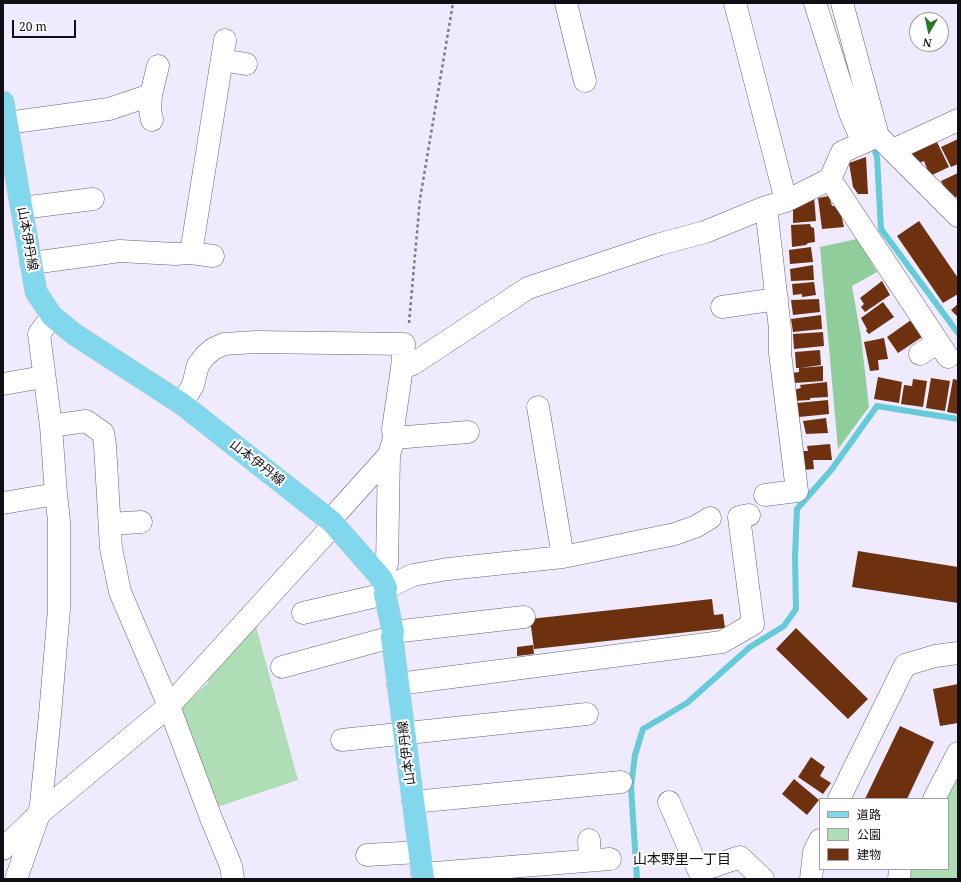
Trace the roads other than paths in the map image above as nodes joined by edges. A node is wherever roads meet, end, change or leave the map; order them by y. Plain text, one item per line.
1 (566, 3) edge
2 (735, 3) edge
3 (815, 3) edge
4 (842, 3) edge
5 (246, 64) dead end
6 (158, 66) dead end
7 (585, 81) dead end
8 (151, 95) junction
9 (3, 102) edge
10 (152, 120) dead end
11 (958, 120) edge
12 (7, 123) junction
13 (878, 143) junction
14 (830, 179) junction
15 (93, 199) dead end
16 (786, 201) junction
17 (766, 207) junction
18 (22, 208) junction
19 (958, 216) edge
20 (191, 253) junction
21 (212, 256) dead end
22 (31, 262) junction
23 (777, 299) junction
24 (722, 307) dead end
25 (52, 316) junction
26 (935, 351) dead end
27 (402, 368) junction
28 (43, 377) junction
29 (3, 384) edge
30 (182, 404) junction
31 (538, 407) dead end
32 (51, 426) junction
33 (468, 432) dead end
34 (392, 446) junction
35 (56, 494) junction
36 (765, 495) dead end
37 (3, 503) edge
38 (749, 515) dead end
39 (710, 518) dead end
40 (141, 522) dead end
41 (332, 522) junction
42 (110, 524) junction
43 (563, 557) junction
44 (384, 587) junction
45 (303, 613) dead end
46 (524, 618) dead end
47 (393, 634) junction
48 (958, 653) edge
49 (282, 667) dead end
50 (398, 684) junction
51 (169, 706) junction
52 (587, 714) dead end
53 (405, 733) junction
54 (342, 740) dead end
55 (958, 752) edge
56 (621, 782) dead end
57 (839, 798) edge
58 (935, 798) edge
59 (413, 802) junction
60 (669, 802) dead end
61 (39, 814) junction
62 (819, 842) edge
63 (3, 849) edge
64 (419, 852) junction
65 (596, 853) dead end
66 (367, 855) dead end
67 (693, 875) edge
68 (422, 877) edge
69 (16, 879) edge
70 (233, 879) edge
71 (763, 879) edge
72 (811, 879) edge

1 - 7 street
2 - 16 street
3 - 13 street
4 - 13 street
5 - 20 street
6 - 8 street
8 - 10 street
8 - 12 street
9 - 12 main road, 山本伊丹線
11 - 13 street
12 - 18 main road, 山本伊丹線
13 - 14 street
13 - 19 street
14 - 16 street
14 - 26 street
15 - 18 street
16 - 17 street
17 - 23 street
17 - 27 street
18 - 22 main road, 山本伊丹線
20 - 21 street
20 - 22 street
22 - 25 main road, 山本伊丹線
23 - 24 street
23 - 36 street
25 - 28 street
25 - 30 main road, 山本伊丹線
27 - 30 street
27 - 34 street
28 - 29 street
28 - 32 street
30 - 41 main road, 山本伊丹線
31 - 43 street
32 - 35 street
32 - 42 street
33 - 34 street
34 - 41 street
34 - 44 street
35 - 37 street
35 - 61 street
38 - 50 street
39 - 43 street
40 - 42 street
41 - 44 main road, 山本伊丹線
41 - 51 street
42 - 51 street
43 - 44 street
44 - 45 street
44 - 47 main road, 山本伊丹線
46 - 47 street
47 - 49 street
47 - 50 main road, 山本伊丹線
48 - 57 street
50 - 53 main road, 山本伊丹線
51 - 61 street
51 - 70 street
52 - 53 street
53 - 54 street
53 - 59 main road, 山本伊丹線
55 - 58 street
56 - 59 street
59 - 64 main road, 山本伊丹線
60 - 67 street
61 - 63 street
61 - 69 street
62 - 72 street
64 - 66 street
64 - 68 main road, 山本伊丹線
65 - 68 street
67 - 71 street

